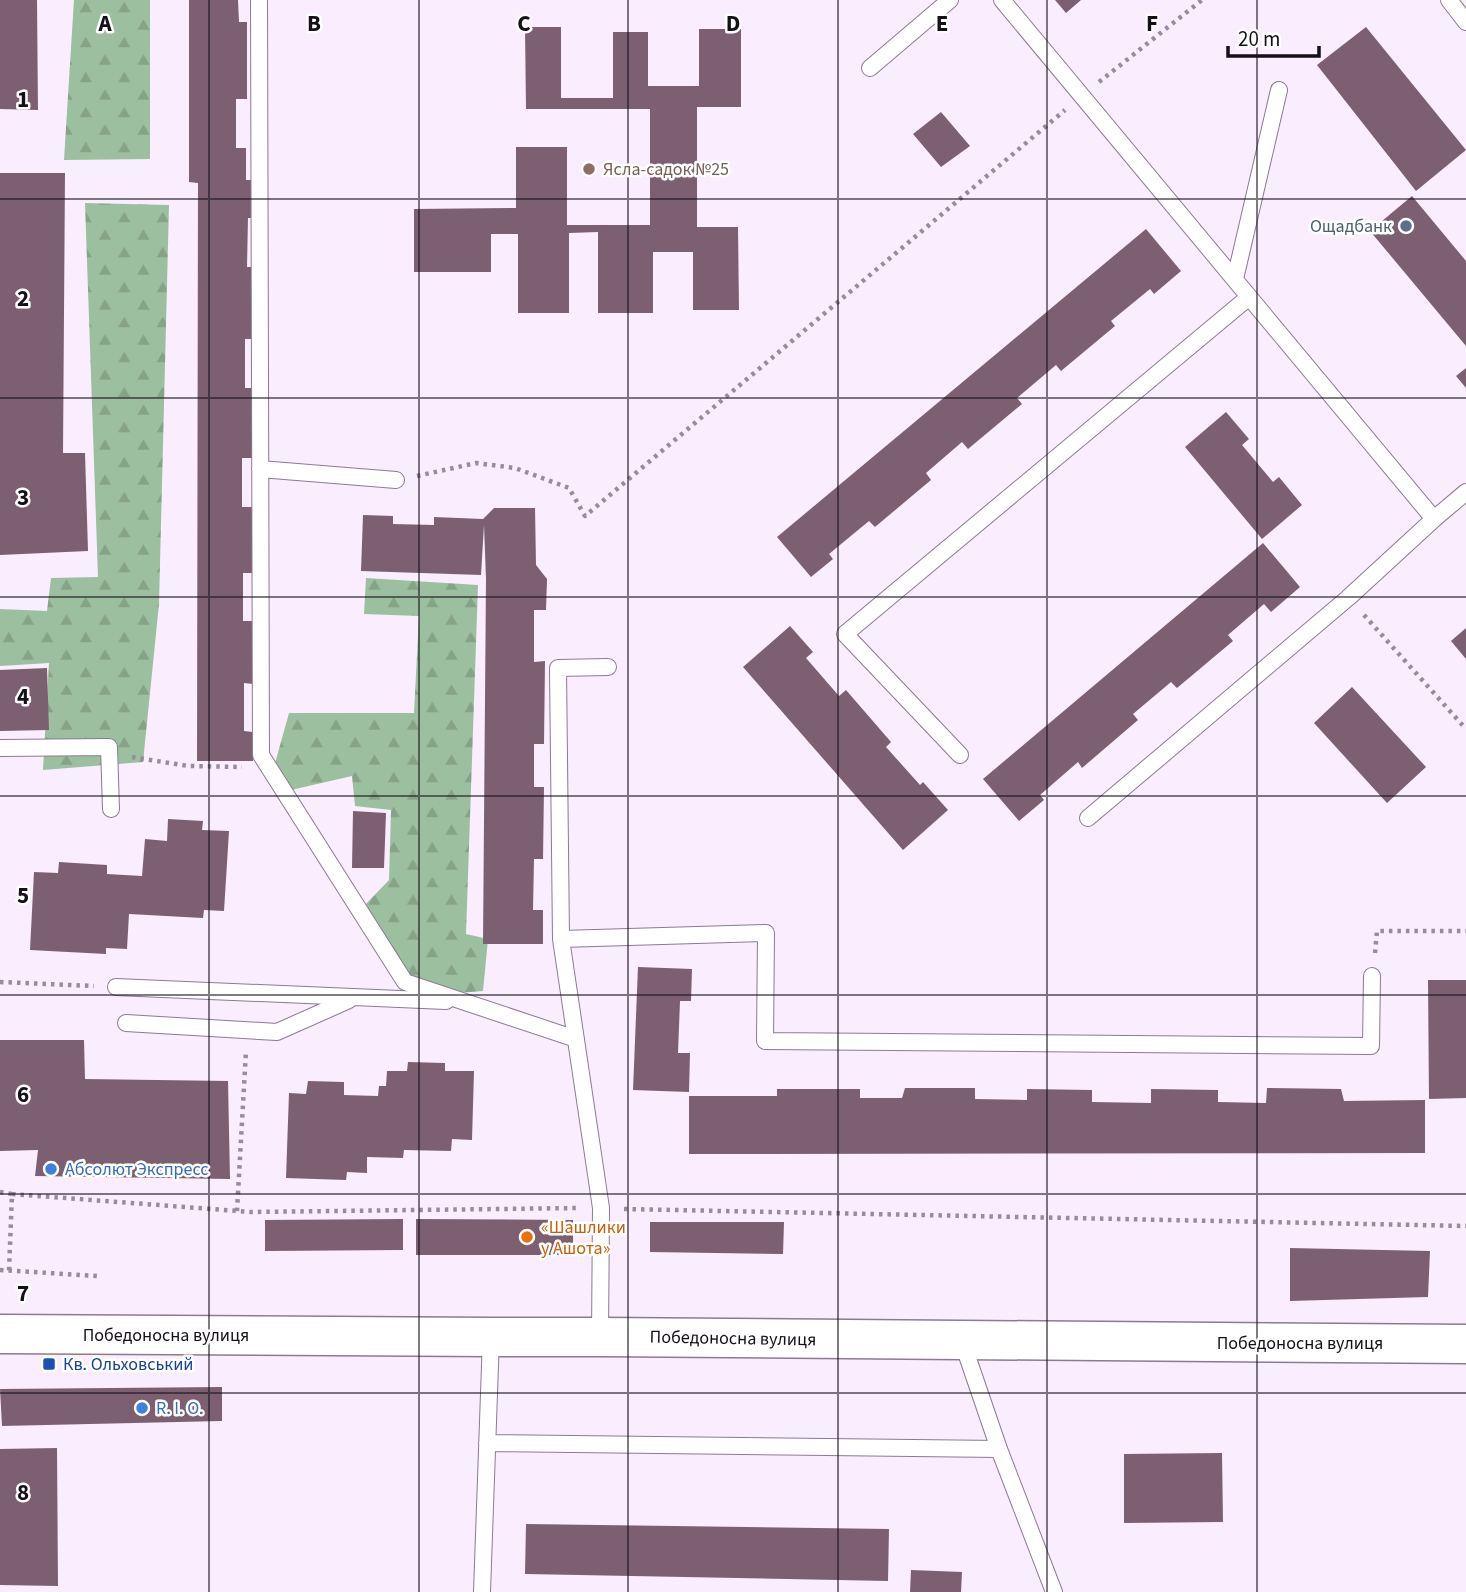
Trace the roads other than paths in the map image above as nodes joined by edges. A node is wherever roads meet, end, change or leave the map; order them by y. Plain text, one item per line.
1 (259, 0) edge
2 (950, 0) edge
3 (1002, 0) edge
4 (1449, 0) edge
5 (1466, 22) edge
6 (870, 68) dead end
7 (1279, 90) dead end
8 (1235, 279) junction
9 (1249, 297) junction
10 (260, 469) junction
11 (396, 480) road end
12 (1466, 492) edge
13 (1434, 519) junction
14 (608, 667) dead end
15 (0, 748) edge
16 (960, 755) dead end
17 (111, 809) dead end
18 (1088, 818) dead end
19 (561, 939) junction
20 (1372, 976) road end
21 (116, 987) road end
22 (355, 997) junction
23 (466, 1002) junction
24 (126, 1023) dead end
25 (576, 1039) junction
26 (0, 1334) edge
27 (491, 1337) junction
28 (600, 1337) junction
29 (962, 1341) junction
30 (1466, 1344) edge
31 (487, 1443) junction
32 (999, 1449) junction
33 (482, 1592) edge
34 (1054, 1592) edge

1 - 10 lane
2 - 6 lane
3 - 8 lane
4 - 5 lane
7 - 8 lane
8 - 9 lane
9 - 13 lane
9 - 16 lane
10 - 11 lane
10 - 23 lane
12 - 13 lane
13 - 18 lane
14 - 19 lane
15 - 17 lane
19 - 20 lane
19 - 25 lane
21 - 22 lane
22 - 23 lane
22 - 24 lane
23 - 25 lane
25 - 28 lane
26 - 27 street, Победоносна вулиця
27 - 28 street, Победоносна вулиця
27 - 31 lane
28 - 29 street, Победоносна вулиця
29 - 30 street, Победоносна вулиця
29 - 32 lane
31 - 32 lane
31 - 33 lane
32 - 34 lane

